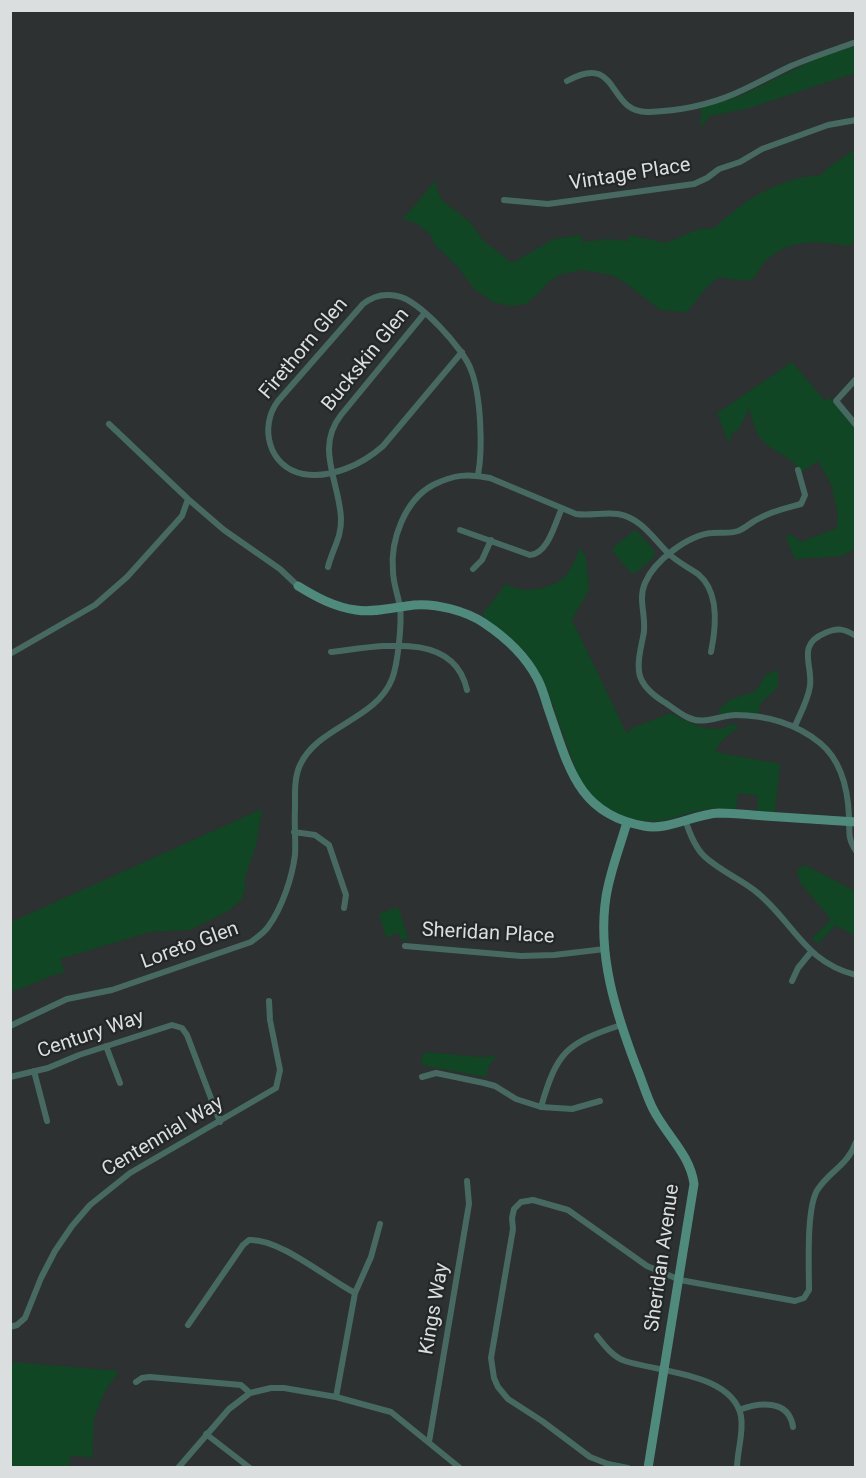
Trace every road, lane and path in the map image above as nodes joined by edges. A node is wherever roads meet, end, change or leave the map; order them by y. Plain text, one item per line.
1 (855, 42) edge
2 (567, 81) dead end
3 (855, 120) edge
4 (504, 200) dead end
5 (424, 314) junction
6 (462, 352) junction
7 (855, 379) edge
8 (109, 424) dead end
9 (855, 425) edge
10 (798, 471) dead end
11 (333, 472) junction
12 (478, 475) junction
13 (188, 499) junction
14 (562, 508) junction
15 (460, 530) dead end
16 (491, 540) junction
17 (669, 555) junction
18 (328, 567) dead end
19 (473, 570) dead end
20 (298, 586) joint
21 (400, 608) junction
22 (855, 636) edge
23 (398, 645) junction
24 (331, 652) dead end
25 (711, 652) dead end
26 (10, 654) edge
27 (467, 690) dead end
28 (795, 726) junction
29 (855, 792) edge
30 (848, 795) junction
31 (685, 819) junction
32 (627, 822) junction
33 (852, 822) edge
34 (294, 832) junction
35 (855, 851) edge
36 (344, 908) dead end
37 (405, 946) dead end
38 (605, 949) junction
39 (811, 952) junction
40 (855, 975) edge
41 (792, 981) dead end
42 (269, 1001) dead end
43 (621, 1025) junction
44 (10, 1026) edge
45 (106, 1046) junction
46 (34, 1071) junction
47 (10, 1077) edge
48 (422, 1077) dead end
49 (120, 1083) dead end
50 (600, 1101) dead end
51 (541, 1107) junction
52 (47, 1120) dead end
53 (220, 1122) junction
54 (855, 1142) edge
55 (467, 1180) dead end
56 (380, 1224) dead end
57 (680, 1280) junction
58 (354, 1293) junction
59 (188, 1325) dead end
60 (10, 1327) edge
61 (597, 1336) dead end
62 (665, 1369) junction
63 (136, 1383) dead end
64 (253, 1393) junction
65 (336, 1397) junction
66 (739, 1410) junction
67 (794, 1427) dead end
68 (206, 1434) junction
69 (429, 1442) junction
70 (178, 1467) edge
71 (250, 1467) edge
72 (460, 1467) edge
73 (628, 1467) edge
74 (648, 1467) edge
75 (737, 1467) edge

1 - 2 street
3 - 4 street, Vintage Place
5 - 6 street, Firethorn Glen
5 - 11 street, Buckskin Glen
5 - 11 street, Firethorn Glen
6 - 11 street, Firethorn Glen
6 - 12 street, Firethorn Glen
7 - 9 street
8 - 13 street
10 - 17 street
11 - 18 street, Buckskin Glen
12 - 14 street
12 - 21 street, Loreto Glen
13 - 20 street
13 - 26 street
14 - 16 street
14 - 17 street
15 - 16 street
16 - 19 street
17 - 25 street
17 - 28 street
20 - 21 street
21 - 23 street, Loreto Glen
21 - 32 street
22 - 28 street
23 - 24 street
23 - 27 street
23 - 34 street, Loreto Glen
28 - 30 street
29 - 30 street
30 - 33 street
31 - 32 street
31 - 33 street
31 - 39 street
32 - 38 street, Sheridan Avenue
33 - 35 street
34 - 36 street
34 - 44 street, Loreto Glen
37 - 38 street, Sheridan Place
38 - 43 street, Sheridan Avenue
39 - 40 street
39 - 41 street
42 - 53 street, Centennial Way
43 - 51 street
43 - 57 street, Sheridan Avenue
45 - 46 street, Century Way
45 - 49 street
45 - 53 street, Century Way
46 - 47 street, Century Way
46 - 52 street
48 - 51 street
50 - 51 street
53 - 60 street, Centennial Way
54 - 57 street
55 - 69 street, Kings Way
56 - 58 street
57 - 62 street, Sheridan Avenue
57 - 73 street
58 - 59 street
58 - 65 street
61 - 62 street
62 - 66 street
62 - 74 street, Sheridan Avenue
63 - 64 street
64 - 65 street
64 - 68 street
65 - 69 street
66 - 67 street
66 - 75 street
68 - 70 street
68 - 71 street
69 - 72 street

